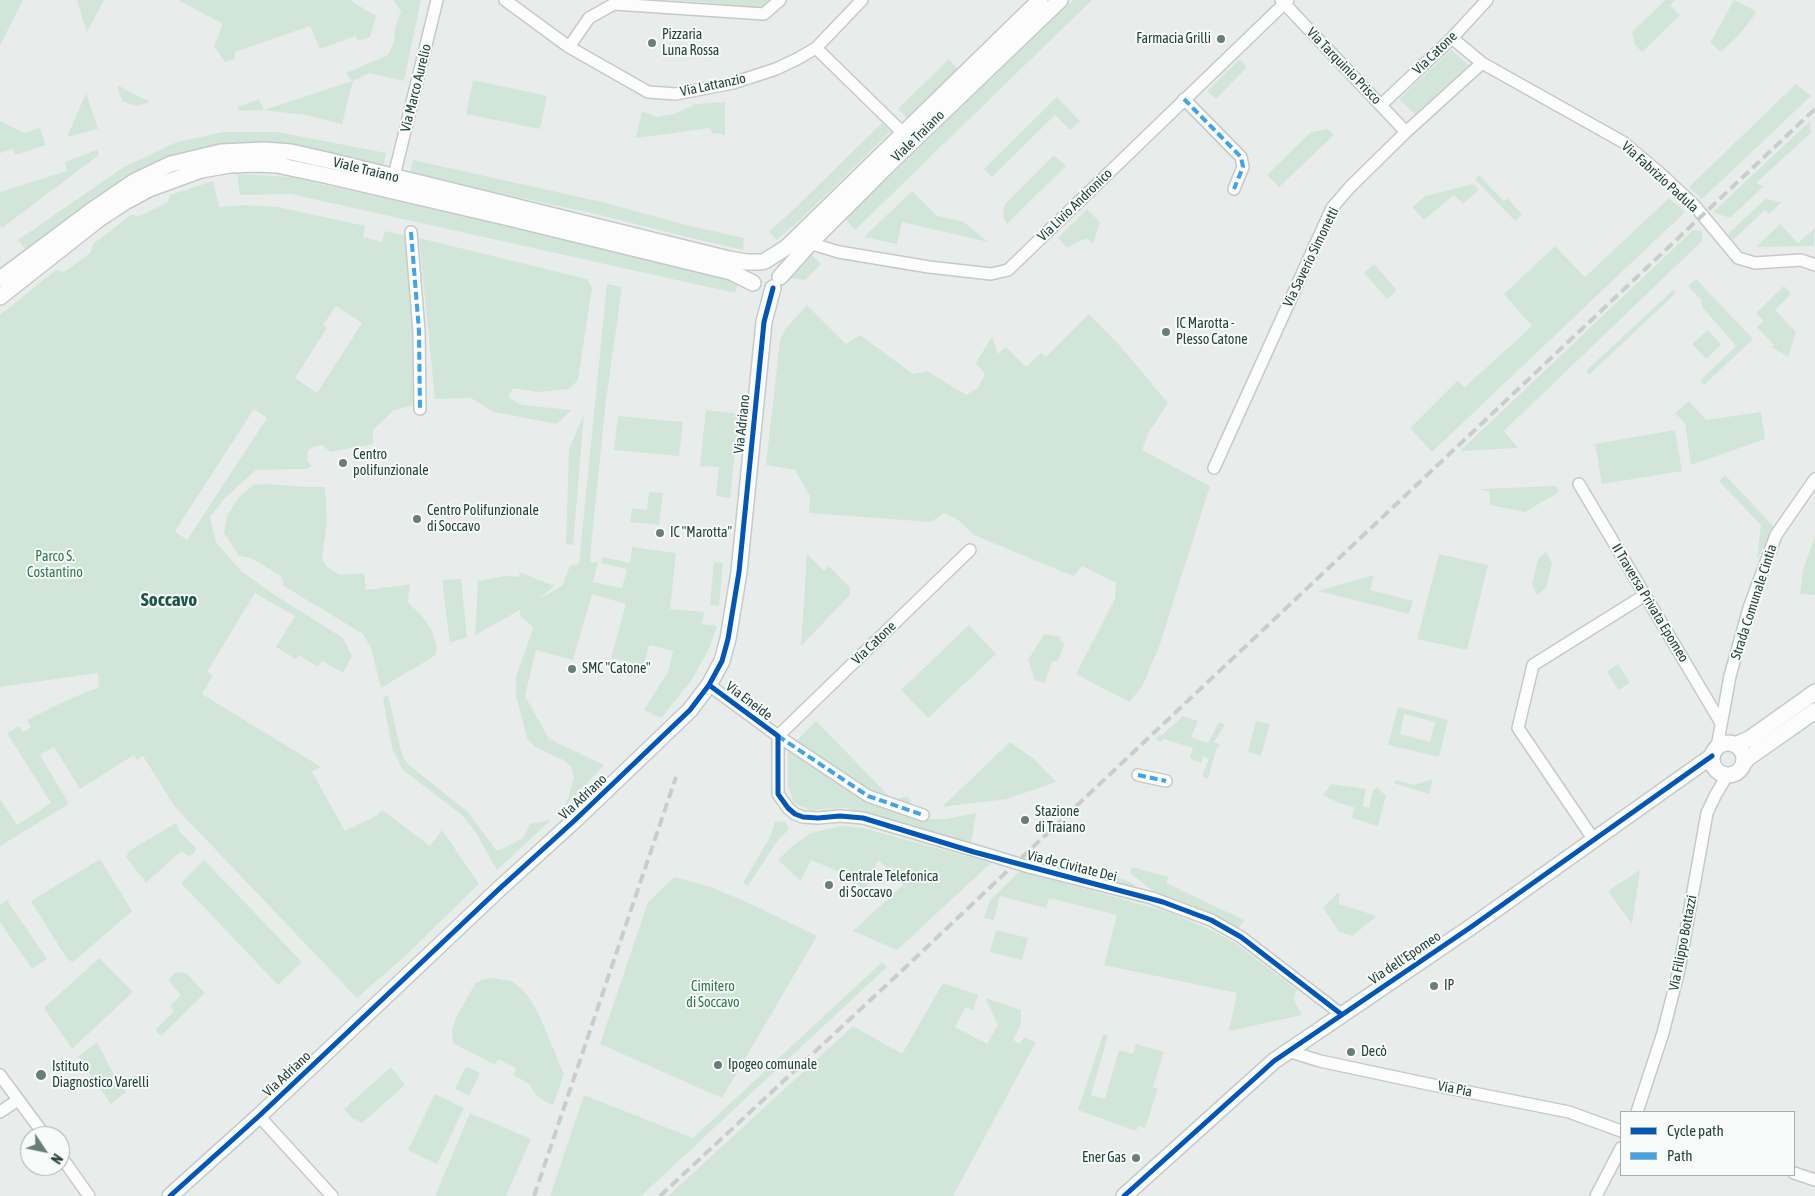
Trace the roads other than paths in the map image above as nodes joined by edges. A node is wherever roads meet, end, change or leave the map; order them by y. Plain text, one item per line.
1 (437, 0) edge
2 (505, 0) edge
3 (780, 0) edge
4 (862, 0) edge
5 (1040, 0) edge
6 (1060, 0) edge
7 (1487, 0) edge
8 (1284, 1) edge
9 (1452, 38) junction
10 (569, 47) junction
11 (816, 48) junction
12 (1482, 63) junction
13 (1184, 99) junction
14 (1381, 105) junction
15 (1406, 132) junction
16 (908, 137) junction
17 (393, 183) junction
18 (1234, 189) dead end
19 (411, 232) dead end
20 (809, 244) junction
21 (763, 261) junction
22 (1815, 265) edge
23 (0, 279) edge
24 (777, 282) junction
25 (755, 285) junction
26 (0, 297) edge
27 (764, 322) junction
28 (420, 409) dead end
29 (1214, 468) dead end
30 (1815, 479) edge
31 (1579, 484) dead end
32 (970, 550) dead end
33 (1645, 595) junction
34 (709, 685) junction
35 (1815, 692) edge
36 (1815, 711) edge
37 (1721, 723) junction
38 (778, 736) junction
39 (1722, 746) junction
40 (1743, 764) junction
41 (1724, 773) junction
42 (1138, 774) dead end
43 (1682, 778) junction
44 (1166, 781) dead end
45 (778, 794) joint
46 (923, 815) dead end
47 (1594, 840) junction
48 (1342, 1014) junction
49 (1288, 1052) junction
50 (0, 1075) edge
51 (18, 1100) junction
52 (1637, 1111) edge
53 (0, 1112) edge
54 (259, 1116) junction
55 (38, 1126) edge
56 (1620, 1131) edge
57 (1620, 1150) edge
58 (70, 1169) edge
59 (1795, 1173) edge
60 (1815, 1180) edge
61 (89, 1196) edge
62 (170, 1196) edge
63 (332, 1196) edge
64 (1124, 1196) edge
65 (1596, 1196) edge

1 - 17 street, Via Marco Aurelio
2 - 10 street, Via Lattanzio
3 - 10 street
4 - 11 street, Via Lattanzio
5 - 16 main road, Viale Traiano
6 - 16 main road, Viale Traiano
7 - 9 street, Via Catone
8 - 13 street, Via Livio Andronico
8 - 14 street, Via Tarquinio Prisco
9 - 12 street, Via Fabrizio Padula
9 - 14 street, Via Catone
10 - 11 street, Via Lattanzio
11 - 16 street
12 - 15 street, Via Saverio Simonetti
12 - 22 street, Via Fabrizio Padula
13 - 18 street
13 - 20 street, Via Livio Andronico
14 - 15 street, Via Tarquinio Prisco
15 - 29 street, Via Saverio Simonetti
16 - 20 main road, Viale Traiano
16 - 21 main road, Viale Traiano
17 - 21 main road, Viale Traiano
17 - 23 main road, Viale Traiano
17 - 25 main road, Viale Traiano
17 - 26 main road, Viale Traiano
19 - 28 street
20 - 24 main road, Viale Traiano
21 - 24 main road
21 - 25 main road
24 - 25 main road
24 - 27 main road, Via Adriano
25 - 27 main road, Via Adriano
27 - 34 main road, Via Adriano
30 - 37 street, Strada Comunale Cintia
31 - 33 street, II Traversa Privata Epomeo
32 - 38 street, Via Catone
33 - 37 street, II Traversa Privata Epomeo
33 - 47 street
34 - 38 street, Via Eneide
34 - 54 main road, Via Adriano
35 - 39 main road, Via dell'Epomeo
36 - 40 main road
37 - 39 street, Strada Comunale Cintia
38 - 45 street, Via Eneide
38 - 46 street
39 - 40 main road
39 - 41 main road
39 - 43 main road, Via dell'Epomeo
40 - 41 main road
41 - 43 main road, Via dell'Epomeo
41 - 52 street, Via Filippo Bottazzi
42 - 44 street
43 - 47 main road, Via dell'Epomeo
45 - 48 street, Via de Civitate Dei, bridge
47 - 48 main road, Via dell'Epomeo
48 - 49 main road, Via dell'Epomeo
49 - 56 street, Via Pia
49 - 64 main road, Via dell'Epomeo
50 - 51 street
51 - 53 street
51 - 55 street
54 - 62 main road, Via Adriano
54 - 63 street
57 - 65 street
58 - 61 street
59 - 60 street

